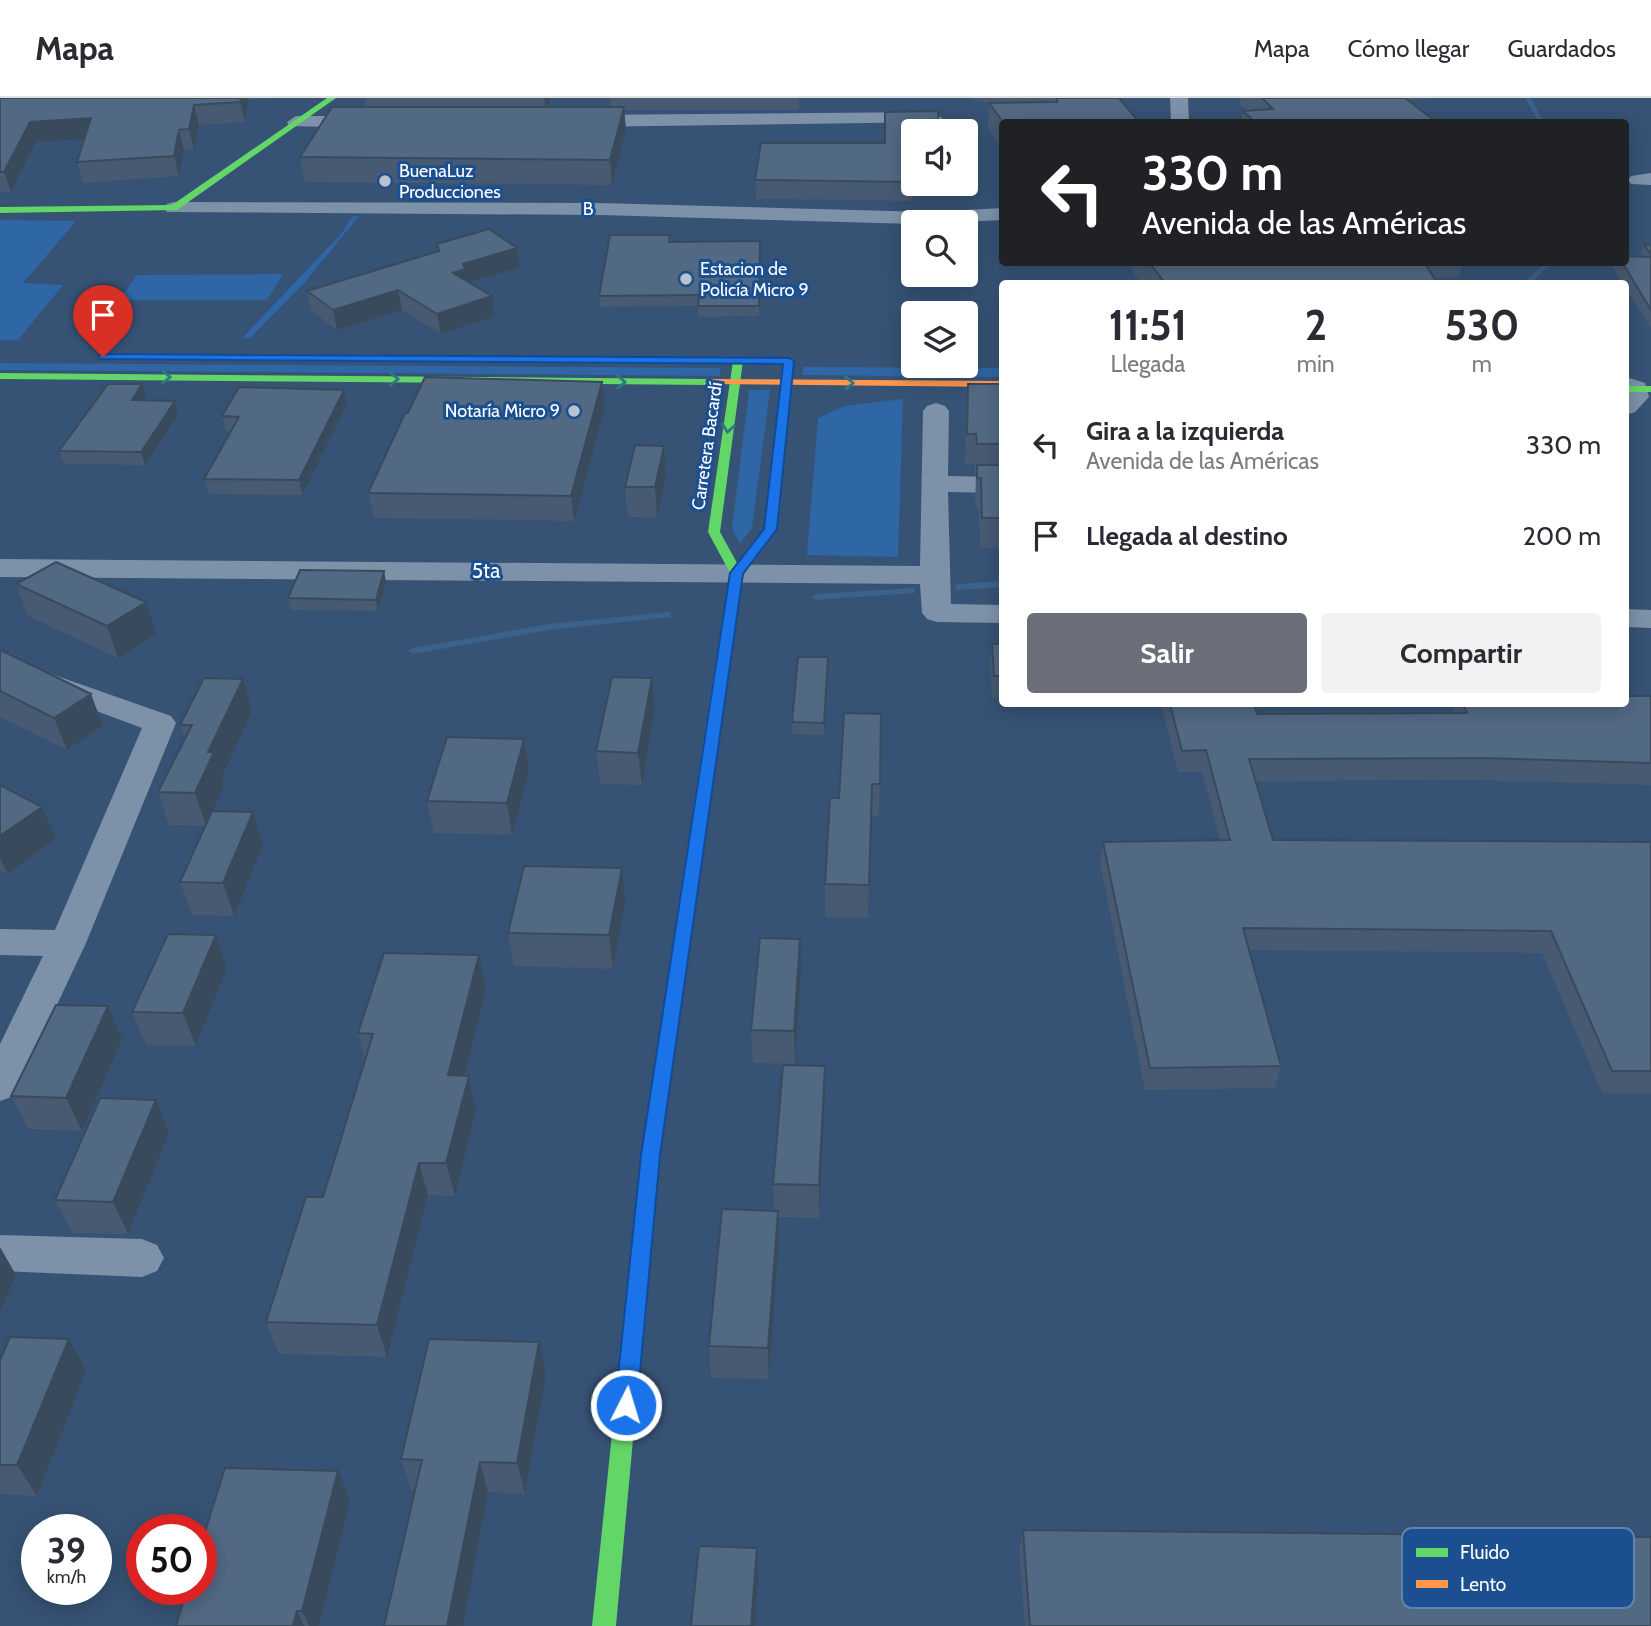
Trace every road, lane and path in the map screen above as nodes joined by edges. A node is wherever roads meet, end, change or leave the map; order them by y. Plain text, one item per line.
1 (332, 98) edge
2 (579, 98) edge
3 (1179, 98) edge
4 (937, 118) edge
5 (1180, 119) edge
6 (296, 122) junction
7 (392, 122) edge
8 (174, 208) junction
9 (0, 210) edge
10 (999, 214) edge
11 (738, 361) dead end
12 (789, 361) dead end
13 (0, 376) edge
14 (786, 382) junction
15 (735, 383) junction
16 (999, 384) edge
17 (936, 411) dead end
18 (937, 484) junction
19 (999, 485) edge
20 (0, 568) edge
21 (736, 573) junction
22 (934, 575) junction
23 (999, 614) edge
24 (1629, 618) edge
25 (1651, 619) edge
26 (0, 665) edge
27 (0, 942) edge
28 (68, 943) junction
29 (0, 1085) edge
30 (0, 1253) edge
31 (142, 1258) dead end
32 (604, 1626) edge

1 - 6 main road
2 - 4 street
3 - 5 street
6 - 7 street
6 - 8 main road
8 - 9 main road
8 - 10 street, B
11 - 15 main road, Carretera Bacardí
12 - 14 main road
13 -> 15 main road
14 - 15 main road
14 -> 16 main road
14 - 21 main road
15 -> 21 main road, Carretera Bacardí
17 - 18 street
18 - 19 street
18 - 22 street
20 - 21 street, 5ta
21 - 22 street, 5ta
21 - 32 main road
22 - 23 street
24 - 25 street
26 - 28 street
27 - 28 street
28 - 29 street
30 - 31 street

